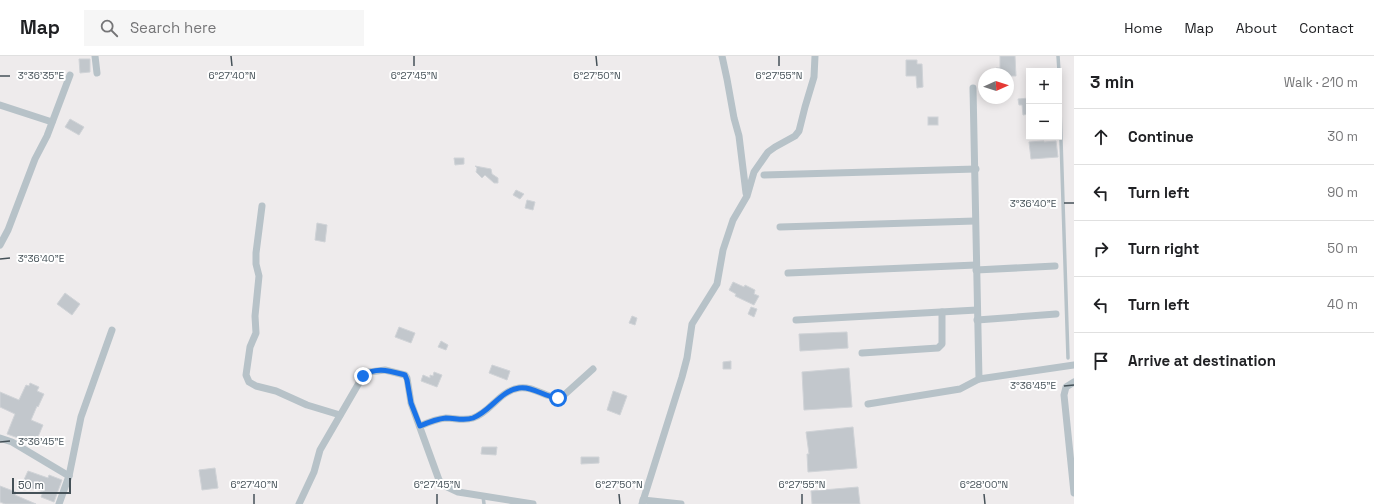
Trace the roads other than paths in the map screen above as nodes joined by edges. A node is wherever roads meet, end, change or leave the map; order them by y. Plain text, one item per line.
1 (95, 56) edge
2 (722, 56) edge
3 (814, 56) edge
4 (1058, 56) edge
5 (1059, 68) edge
6 (97, 73) dead end
7 (70, 75) dead end
8 (973, 88) dead end
9 (1060, 104) edge
10 (0, 105) edge
11 (52, 122) junction
12 (976, 169) junction
13 (764, 175) dead end
14 (747, 196) junction
15 (262, 206) dead end
16 (976, 221) junction
17 (780, 227) dead end
18 (0, 245) edge
19 (1055, 266) dead end
20 (976, 267) junction
21 (788, 273) dead end
22 (977, 310) junction
23 (942, 312) junction
24 (1056, 314) dead end
25 (796, 320) dead end
26 (977, 320) junction
27 (112, 330) dead end
28 (862, 352) dead end
29 (1068, 358) dead end
30 (1074, 365) edge
31 (593, 369) dead end
32 (979, 379) junction
33 (1074, 382) edge
34 (868, 404) dead end
35 (340, 415) junction
36 (420, 426) junction
37 (1071, 433) edge
38 (0, 438) edge
39 (69, 476) junction
40 (1074, 490) edge
41 (484, 500) edge
42 (643, 502) edge
43 (59, 504) edge
44 (299, 504) edge
45 (533, 504) edge
46 (681, 504) edge

1 - 6 street
2 - 14 street
3 - 14 street
4 - 5 lane
7 - 11 street
8 - 12 street
9 - 29 lane
10 - 11 street
11 - 18 street
12 - 13 street
12 - 16 street
14 - 42 street
15 - 35 street
16 - 17 street
16 - 20 street
19 - 20 street
20 - 21 street
20 - 22 street
22 - 23 street
22 - 26 street
23 - 25 street
23 - 28 street
24 - 26 street
26 - 32 street
27 - 39 street
30 - 32 street
31 - 36 street
32 - 34 street
33 - 37 street
35 - 36 street
35 - 44 street
36 - 41 street
37 - 40 street
38 - 39 street
39 - 43 street
41 - 45 street
42 - 46 street

